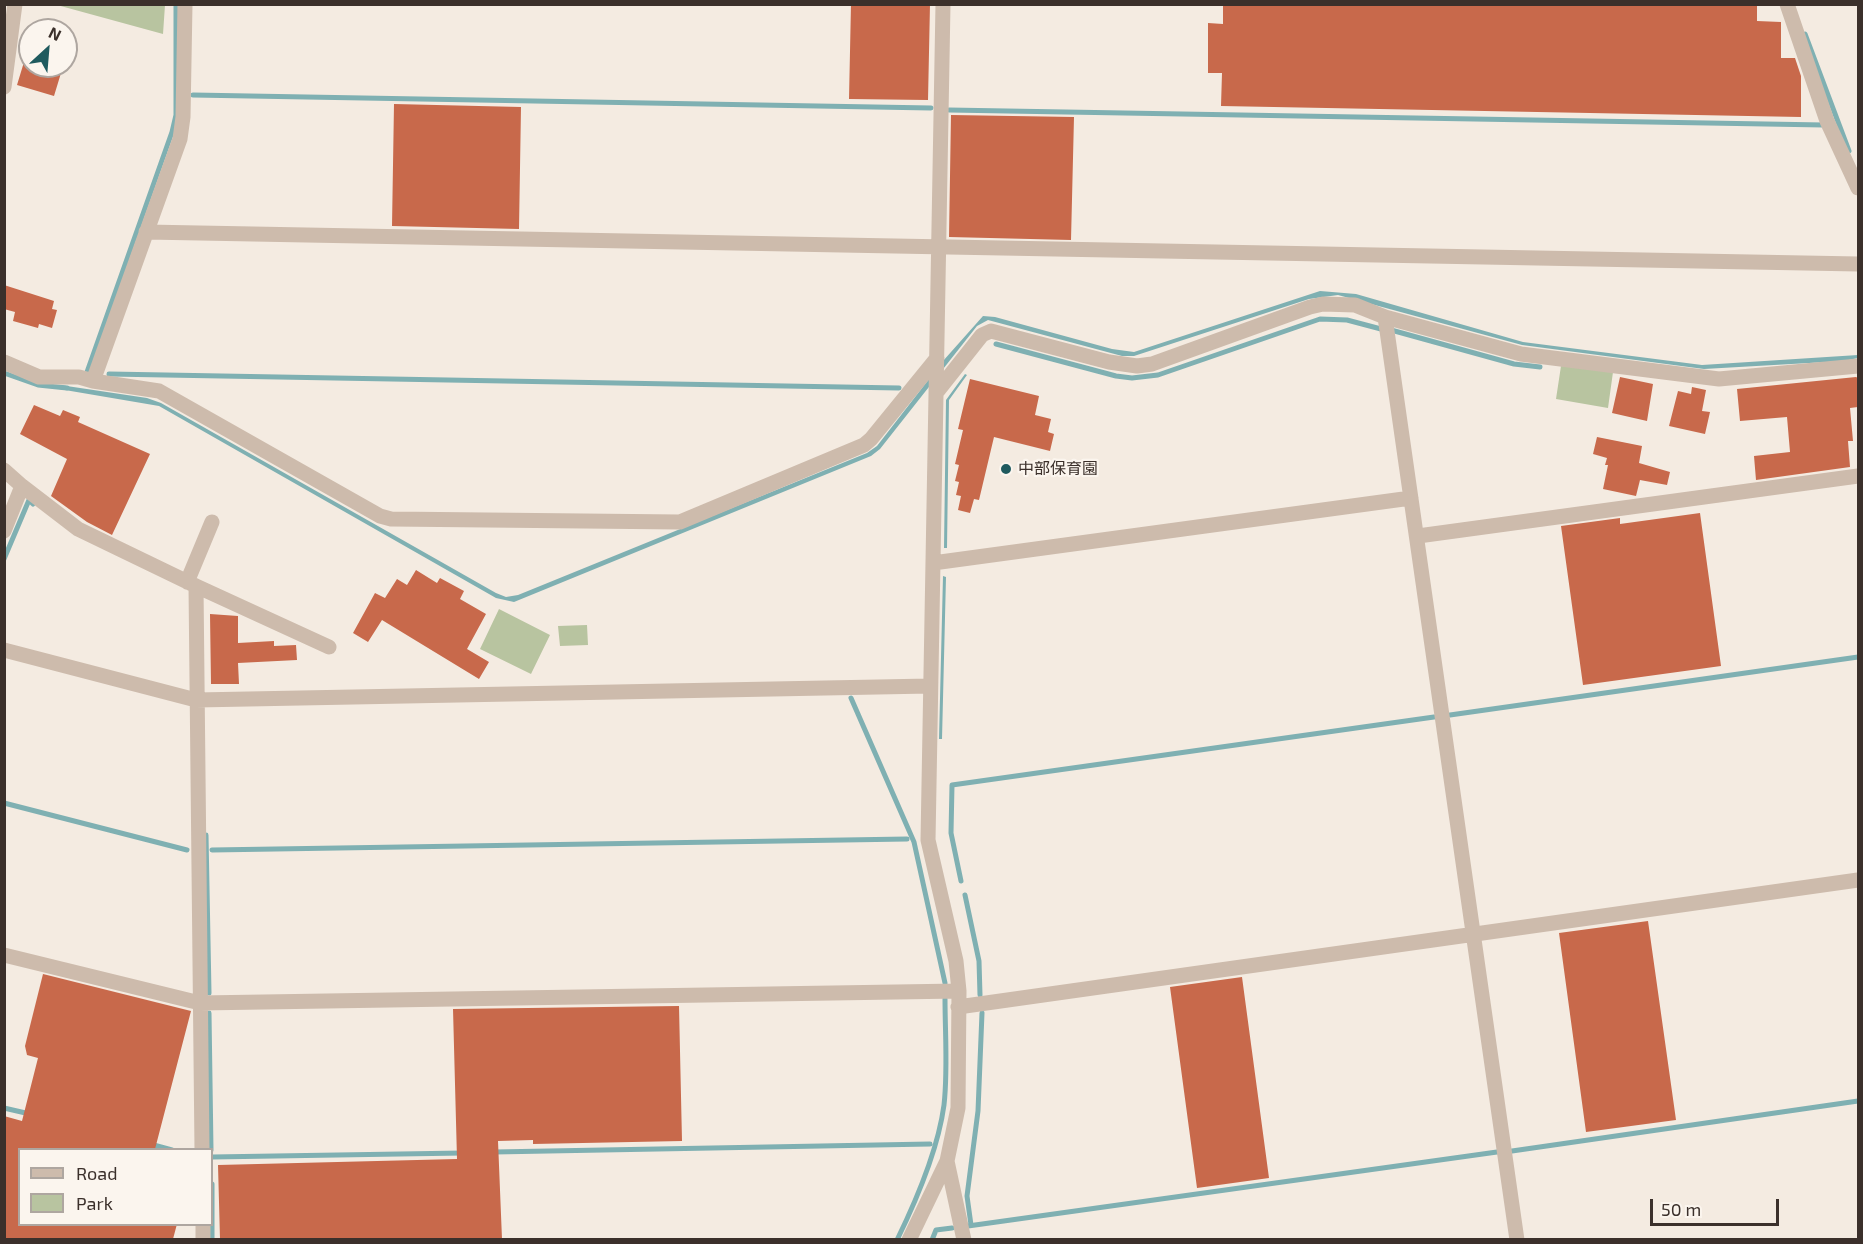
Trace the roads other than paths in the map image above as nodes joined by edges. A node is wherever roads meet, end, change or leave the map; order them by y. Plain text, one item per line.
1 (15, 4) edge
2 (185, 4) edge
3 (943, 4) edge
4 (1787, 4) edge
5 (4, 87) edge
6 (1858, 188) edge
7 (146, 232) junction
8 (938, 247) junction
9 (1858, 264) edge
10 (1385, 317) junction
11 (937, 361) junction
12 (4, 362) edge
13 (1858, 366) edge
14 (93, 381) junction
15 (936, 388) junction
16 (4, 470) edge
17 (1858, 476) edge
18 (22, 486) junction
19 (1410, 498) junction
20 (212, 522) dead end
21 (4, 531) edge
22 (1418, 536) junction
23 (933, 563) junction
24 (192, 584) junction
25 (329, 647) dead end
26 (4, 650) edge
27 (930, 686) junction
28 (196, 700) junction
29 (1858, 880) edge
30 (1473, 934) junction
31 (4, 955) edge
32 (958, 991) junction
33 (200, 1003) junction
34 (958, 1007) junction
35 (202, 1148) edge
36 (947, 1161) junction
37 (909, 1239) edge
38 (964, 1239) edge
39 (1516, 1239) edge

1 - 5 street
2 - 7 street
3 - 8 street
4 - 6 street
7 - 8 street
7 - 14 street
8 - 9 street
8 - 11 street
10 - 13 street
10 - 15 street
10 - 19 street
11 - 14 street
11 - 15 street
12 - 14 street
15 - 23 street
16 - 18 street
17 - 22 street
18 - 21 street
18 - 24 street
19 - 22 street
19 - 23 street
20 - 24 street
22 - 30 street
23 - 27 street
24 - 25 street
24 - 28 street
26 - 28 street
27 - 28 street
27 - 32 street
28 - 33 street
29 - 30 street
30 - 34 street
30 - 39 street
31 - 33 street
32 - 33 street
32 - 34 street
33 - 35 street
34 - 36 street
36 - 37 street
36 - 38 street

